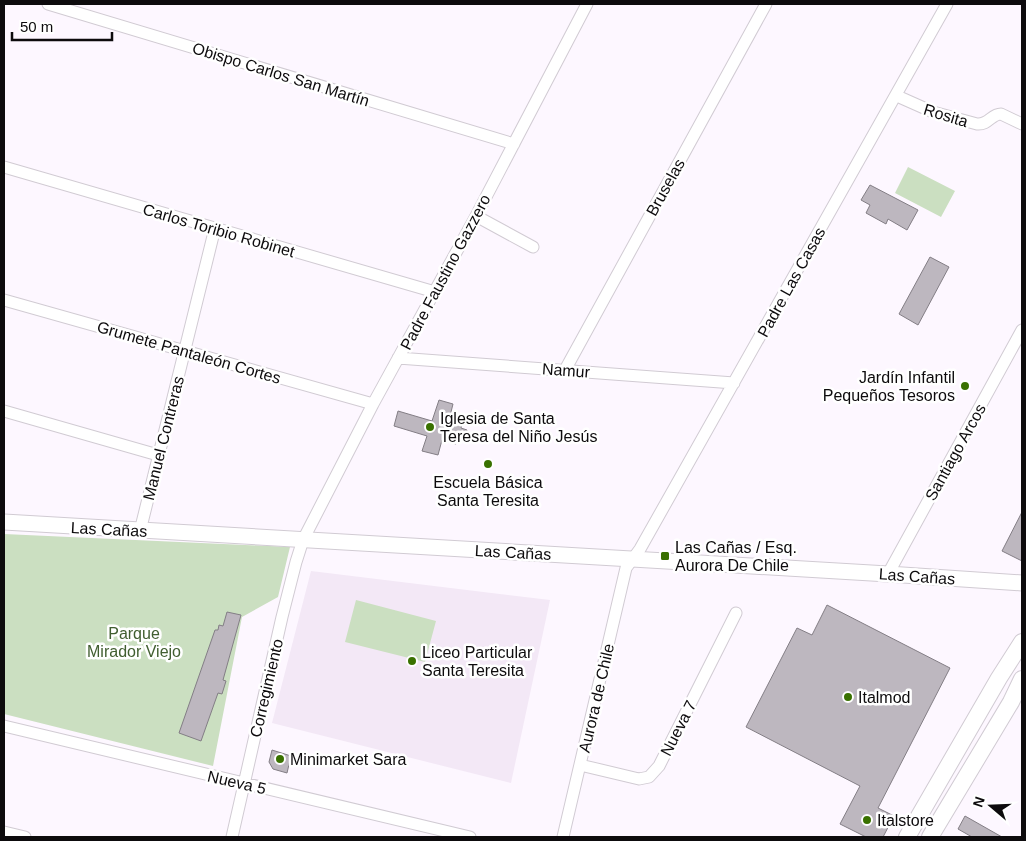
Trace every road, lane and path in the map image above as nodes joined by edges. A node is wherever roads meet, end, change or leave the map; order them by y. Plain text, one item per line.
1 (48, 4) edge
2 (587, 4) edge
3 (766, 4) edge
4 (947, 4) edge
5 (67, 6) edge
6 (897, 96) junction
7 (1022, 124) edge
8 (514, 144) junction
9 (4, 167) edge
10 (476, 216) junction
11 (215, 228) junction
12 (533, 247) dead end
13 (435, 292) junction
14 (4, 300) edge
15 (1022, 330) edge
16 (184, 350) junction
17 (398, 358) junction
18 (565, 370) junction
19 (734, 383) junction
20 (373, 404) junction
21 (4, 411) edge
22 (158, 455) junction
23 (4, 522) edge
24 (140, 531) junction
25 (304, 540) junction
26 (632, 560) junction
27 (888, 574) junction
28 (1022, 583) edge
29 (736, 613) dead end
30 (1022, 642) edge
31 (1022, 680) edge
32 (4, 726) edge
33 (580, 765) junction
34 (244, 784) junction
35 (4, 832) edge
36 (25, 837) edge
37 (232, 837) edge
38 (470, 837) edge
39 (563, 837) edge
40 (907, 837) edge
41 (930, 837) edge

1 - 5 street, Obispo Carlos San Martín
2 - 8 street, Padre Faustino Gazzero
3 - 18 street, Bruselas
4 - 6 street, Padre Las Casas
5 - 8 street, Obispo Carlos San Martín
6 - 7 street, Rosita
6 - 19 street, Padre Las Casas
8 - 10 street, Padre Faustino Gazzero
9 - 11 street, Carlos Toribio Robinet
10 - 12 street
10 - 13 street, Padre Faustino Gazzero
11 - 13 street, Carlos Toribio Robinet
11 - 16 street, Manuel Contreras
13 - 17 street, Padre Faustino Gazzero
14 - 16 street, Grumete Pantaleón Cortes
15 - 27 street, Santiago Arcos
16 - 20 street, Grumete Pantaleón Cortes
16 - 22 street, Manuel Contreras
17 - 18 street, Namur
17 - 20 street, Padre Faustino Gazzero
18 - 19 street, Namur
19 - 26 street, Padre Las Casas
20 - 25 street, Padre Faustino Gazzero
21 - 22 street
22 - 24 street, Manuel Contreras
23 - 24 street, Las Cañas
24 - 25 street, Las Cañas
25 - 26 street, Las Cañas
25 - 34 street, Corregimiento
26 - 27 street, Las Cañas
26 - 33 street, Aurora de Chile
27 - 28 street, Las Cañas
29 - 33 street, Nueva 7
30 - 40 main road
31 - 41 main road
32 - 34 street, Nueva 5
33 - 39 street, Aurora de Chile
34 - 37 street, Corregimiento
34 - 38 street, Nueva 5
35 - 36 street

